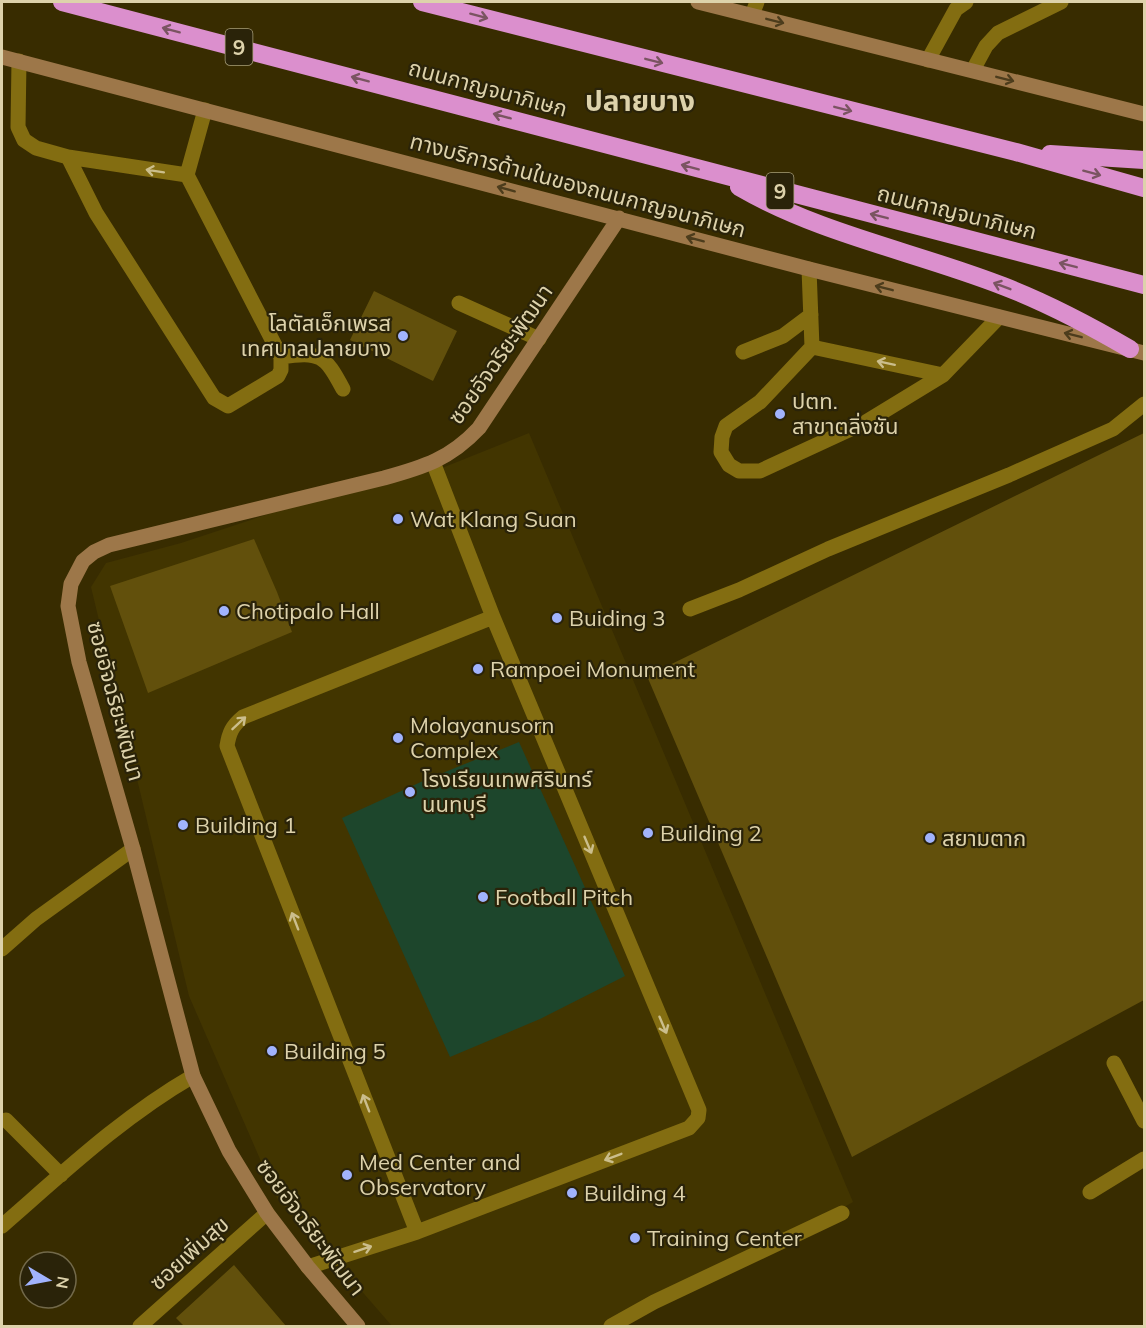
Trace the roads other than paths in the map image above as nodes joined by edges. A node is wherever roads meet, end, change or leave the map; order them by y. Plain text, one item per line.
1 (62, 2) edge
2 (422, 2) edge
3 (698, 2) edge
4 (966, 2) edge
5 (1061, 2) edge
6 (755, 8) edge
7 (2, 57) edge
8 (928, 60) junction
9 (20, 61) junction
10 (973, 70) junction
11 (205, 110) junction
12 (1144, 114) edge
13 (1016, 152) junction
14 (69, 157) junction
15 (1144, 160) edge
16 (187, 175) junction
17 (719, 175) junction
18 (1144, 188) edge
19 (619, 218) junction
20 (809, 269) junction
21 (1144, 285) edge
22 (459, 303) dead end
23 (811, 315) junction
24 (999, 317) junction
25 (539, 339) junction
26 (812, 347) junction
27 (1137, 351) edge
28 (743, 352) dead end
29 (281, 357) junction
30 (943, 375) junction
31 (343, 389) dead end
32 (1144, 404) edge
33 (433, 462) junction
34 (690, 609) dead end
35 (493, 617) junction
36 (133, 849) junction
37 (2, 949) edge
38 (1114, 1063) dead end
39 (193, 1076) junction
40 (6, 1120) dead end
41 (1144, 1121) edge
42 (1144, 1159) edge
43 (61, 1175) junction
44 (1090, 1192) dead end
45 (267, 1213) junction
46 (842, 1213) dead end
47 (2, 1226) edge
48 (417, 1232) junction
49 (308, 1267) junction
50 (140, 1326) edge
51 (358, 1326) edge
52 (611, 1326) edge

17 -> 1 highway, ถนนกาญจนาภิเษก / 9
2 -> 13 highway
3 - 6 main road
4 - 8 street
5 - 10 street
6 -> 8 main road
7 - 9 main road, ทางบริการด้านในของถนนกาญจนาภิเษก
8 - 10 main road
9 - 11 main road, ทางบริการด้านในของถนนกาญจนาภิเษก
9 - 14 street
10 -> 12 main road
11 - 16 street
19 -> 11 main road, ทางบริการด้านในของถนนกาญจนาภิเษก
13 - 15 highway
13 -> 18 highway
16 -> 14 street
14 - 29 street
16 - 29 street
21 -> 17 highway, ถนนกาญจนาภิเษก / 9
27 -> 17 highway
20 -> 19 main road, ทางบริการด้านในของถนนกาญจนาภิเษก
19 - 25 main road, ซอยอัจฉริยะพัฒนา
20 - 23 street
24 -> 20 main road, ทางบริการด้านในของถนนกาญจนาภิเษก
22 - 25 street
23 - 26 street
23 - 28 street
27 -> 24 main road, ทางบริการด้านในของถนนกาญจนาภิเษก
24 - 30 street
25 - 33 main road, ซอยอัจฉริยะพัฒนา
30 -> 26 street
26 - 30 street
29 - 31 street
32 - 34 street
33 - 35 street
33 - 36 main road, ซอยอัจฉริยะพัฒนา
48 -> 35 street
35 -> 48 street
36 - 37 street
36 - 39 main road, ซอยอัจฉริยะพัฒนา
38 - 41 street
39 - 43 street
39 - 45 main road, ซอยอัจฉริยะพัฒนา
40 - 43 street
42 - 44 street
43 - 47 street
45 - 49 main road, ซอยอัจฉริยะพัฒนา
45 - 50 street, ซอยเพิ่มสุข
46 - 52 street
49 -> 48 street
49 - 51 main road, ซอยอัจฉริยะพัฒนา

